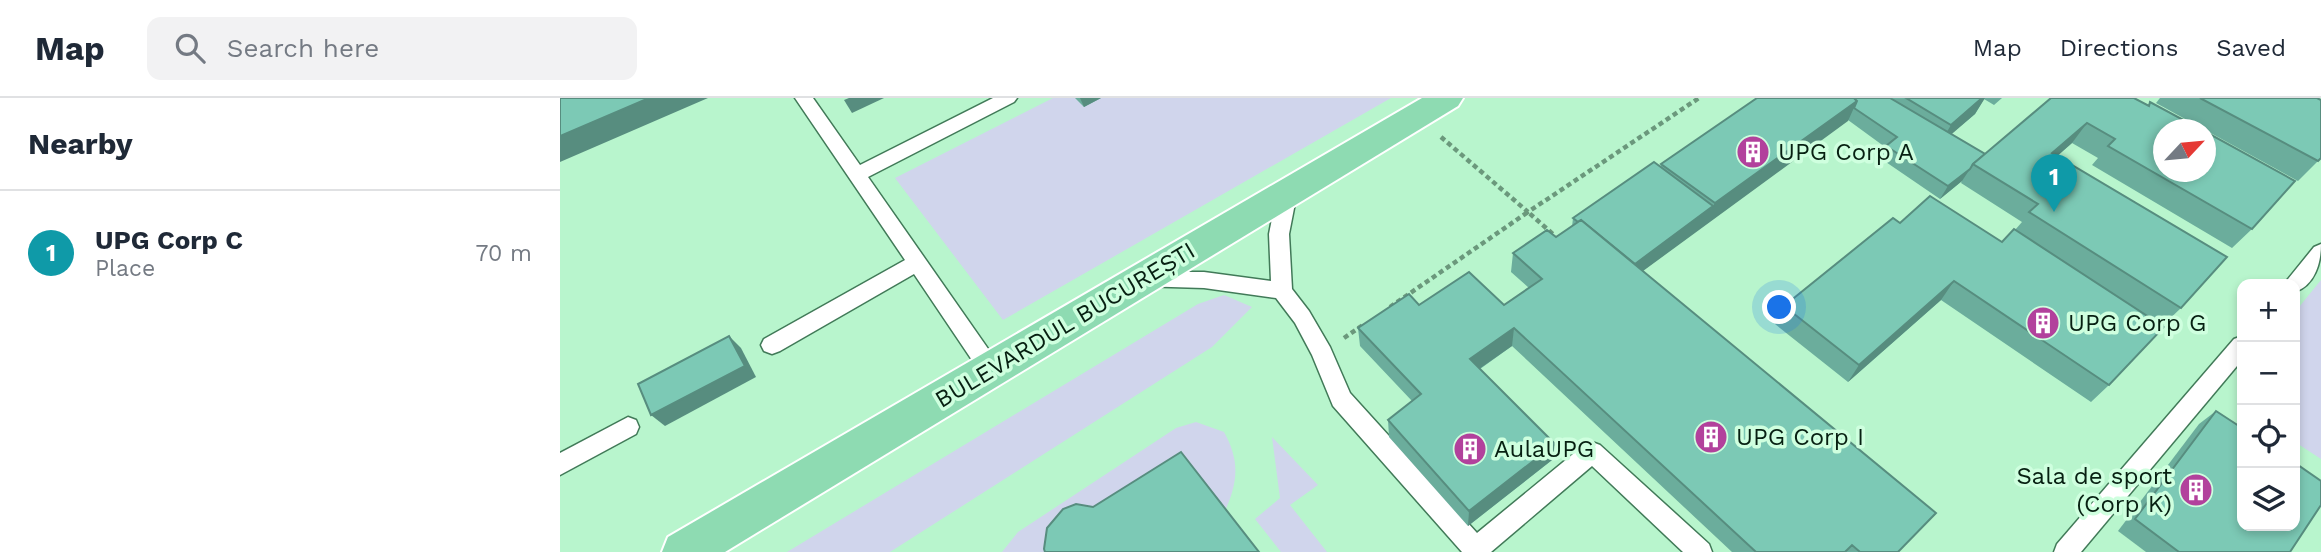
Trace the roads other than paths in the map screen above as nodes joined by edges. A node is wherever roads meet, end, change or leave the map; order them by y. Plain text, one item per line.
1 (804, 98) edge
2 (1008, 98) edge
3 (1447, 98) edge
4 (858, 174) junction
5 (1287, 193) junction
6 (2321, 252) edge
7 (919, 262) junction
8 (2298, 279) edge
9 (1142, 280) junction
10 (1282, 291) junction
11 (772, 345) dead end
12 (2237, 351) edge
13 (990, 369) junction
14 (628, 427) dead end
15 (560, 465) edge
16 (1477, 551) edge
17 (684, 552) edge
18 (1700, 552) edge
19 (2066, 552) edge

1 - 4 lane
2 - 4 lane
3 - 5 main road, BULEVARDUL BUCUREȘTI
4 - 7 lane
5 - 9 main road, BULEVARDUL BUCUREȘTI
5 - 10 lane
6 - 8 lane
7 - 11 lane
7 - 13 lane
9 - 10 lane
9 - 13 main road, BULEVARDUL BUCUREȘTI
10 - 16 lane
12 - 19 lane
13 - 17 main road, BULEVARDUL BUCUREȘTI
14 - 15 lane
16 - 18 lane

